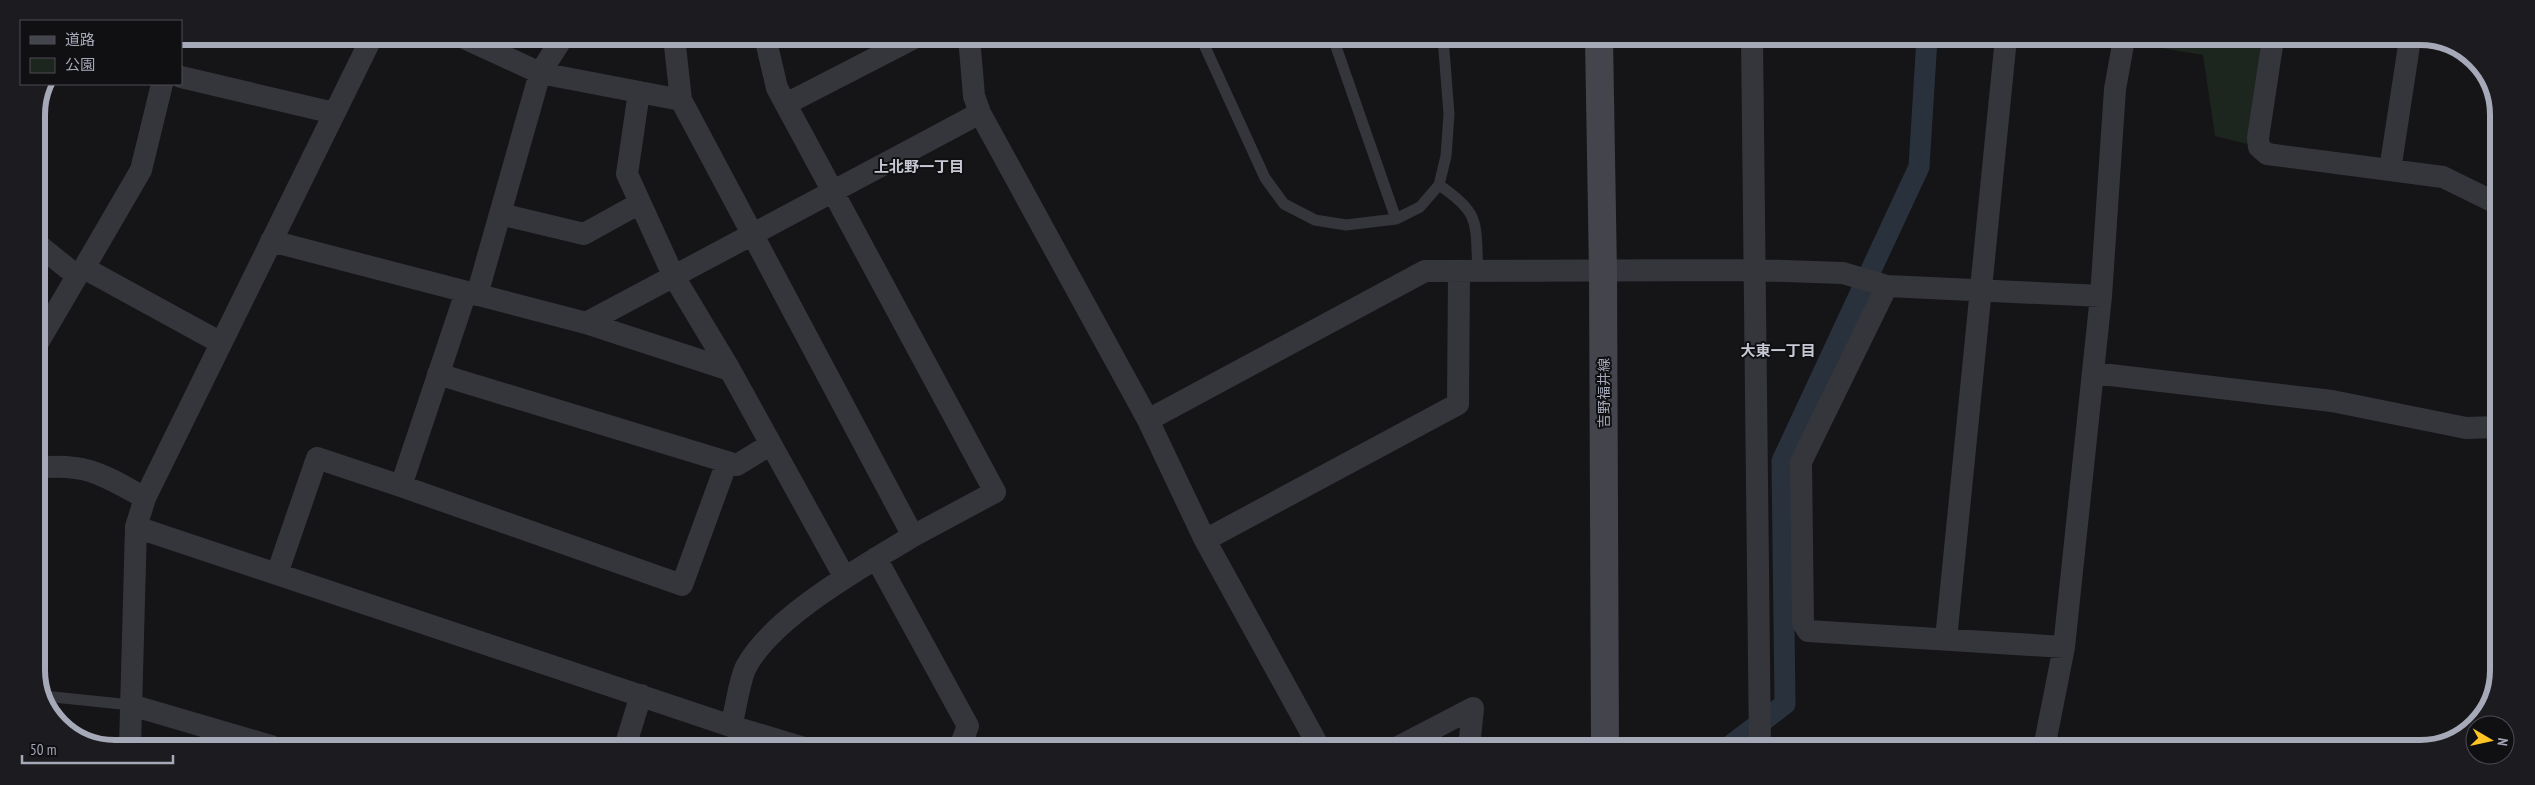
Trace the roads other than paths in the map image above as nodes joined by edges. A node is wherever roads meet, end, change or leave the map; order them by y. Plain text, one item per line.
1 (368, 45) edge
2 (479, 45) edge
3 (558, 45) edge
4 (675, 45) edge
5 (767, 45) edge
6 (900, 45) edge
7 (970, 45) edge
8 (1204, 45) edge
9 (1335, 45) edge
10 (1444, 45) edge
11 (1599, 45) edge
12 (1752, 45) edge
13 (2005, 45) edge
14 (2123, 45) edge
15 (2272, 45) edge
16 (2409, 45) edge
17 (540, 73) junction
18 (182, 77) edge
19 (162, 85) edge
20 (639, 92) junction
21 (681, 100) junction
22 (786, 104) junction
23 (334, 113) junction
24 (980, 113) junction
25 (2390, 170) junction
26 (1439, 185) junction
27 (833, 191) junction
28 (2490, 200) edge
29 (640, 202) junction
30 (500, 214) junction
31 (1396, 219) junction
32 (753, 233) junction
33 (271, 241) junction
34 (45, 249) edge
35 (1754, 270) junction
36 (80, 272) junction
37 (1468, 272) junction
38 (1603, 272) junction
39 (673, 275) junction
40 (1887, 286) junction
41 (1980, 290) junction
42 (471, 294) junction
43 (2101, 296) junction
44 (586, 323) junction
45 (45, 331) edge
46 (221, 343) junction
47 (730, 370) junction
48 (2093, 373) junction
49 (438, 374) junction
50 (1148, 420) junction
51 (2490, 427) edge
52 (771, 444) junction
53 (727, 462) junction
54 (45, 467) edge
55 (401, 486) junction
56 (145, 498) junction
57 (136, 527) junction
58 (913, 536) junction
59 (1205, 540) junction
60 (876, 558) junction
61 (277, 574) junction
62 (845, 578) junction
63 (1946, 639) junction
64 (2064, 647) junction
65 (641, 695) junction
66 (50, 697) edge
67 (131, 704) junction
68 (731, 726) junction
69 (130, 740) edge
70 (251, 740) edge
71 (627, 740) edge
72 (778, 740) edge
73 (963, 740) edge
74 (1315, 740) edge
75 (1411, 740) edge
76 (1469, 740) edge
77 (1606, 740) edge
78 (1760, 740) edge
79 (2046, 740) edge

1 - 23 street
2 - 17 street
3 - 17 street
4 - 21 street
5 - 22 street
6 - 22 street
7 - 24 street
8 - 31 lane
9 - 31 lane
10 - 26 lane
11 - 38 main road, 吉野福井線
12 - 35 street
13 - 41 street
14 - 43 street
15 - 25 street
16 - 25 street
17 - 20 street
17 - 30 street
18 - 23 street
19 - 36 street
20 - 21 street
20 - 29 street
21 - 32 street
22 - 27 street
23 - 33 street
24 - 27 street
24 - 50 street
25 - 28 street
26 - 31 lane
26 - 37 lane
27 - 32 street
27 - 58 street
29 - 30 street
29 - 39 street
30 - 42 street
32 - 39 street
32 - 58 street
33 - 42 street
33 - 46 street
34 - 36 street
35 - 38 street
35 - 40 street
35 - 78 street
36 - 45 street
36 - 46 street
37 - 38 street
37 - 50 street
37 - 59 street
38 - 77 main road, 吉野福井線
39 - 44 street
39 - 47 street
40 - 41 street
40 - 63 street
41 - 43 street
41 - 63 street
42 - 44 street
42 - 49 street
43 - 48 street
44 - 47 street
46 - 56 street
47 - 52 street
48 - 51 street
48 - 64 street
49 - 53 street
49 - 55 street
50 - 59 street
52 - 53 street
52 - 62 street
53 - 55 street
54 - 56 street
55 - 61 street
56 - 57 street
57 - 61 street
57 - 67 street
58 - 60 street
59 - 74 street
60 - 62 street
60 - 73 street
61 - 65 street
62 - 68 street
63 - 64 street
64 - 79 street
65 - 68 street
65 - 71 street
66 - 67 lane
67 - 69 street
67 - 70 street
68 - 72 street
75 - 76 street

